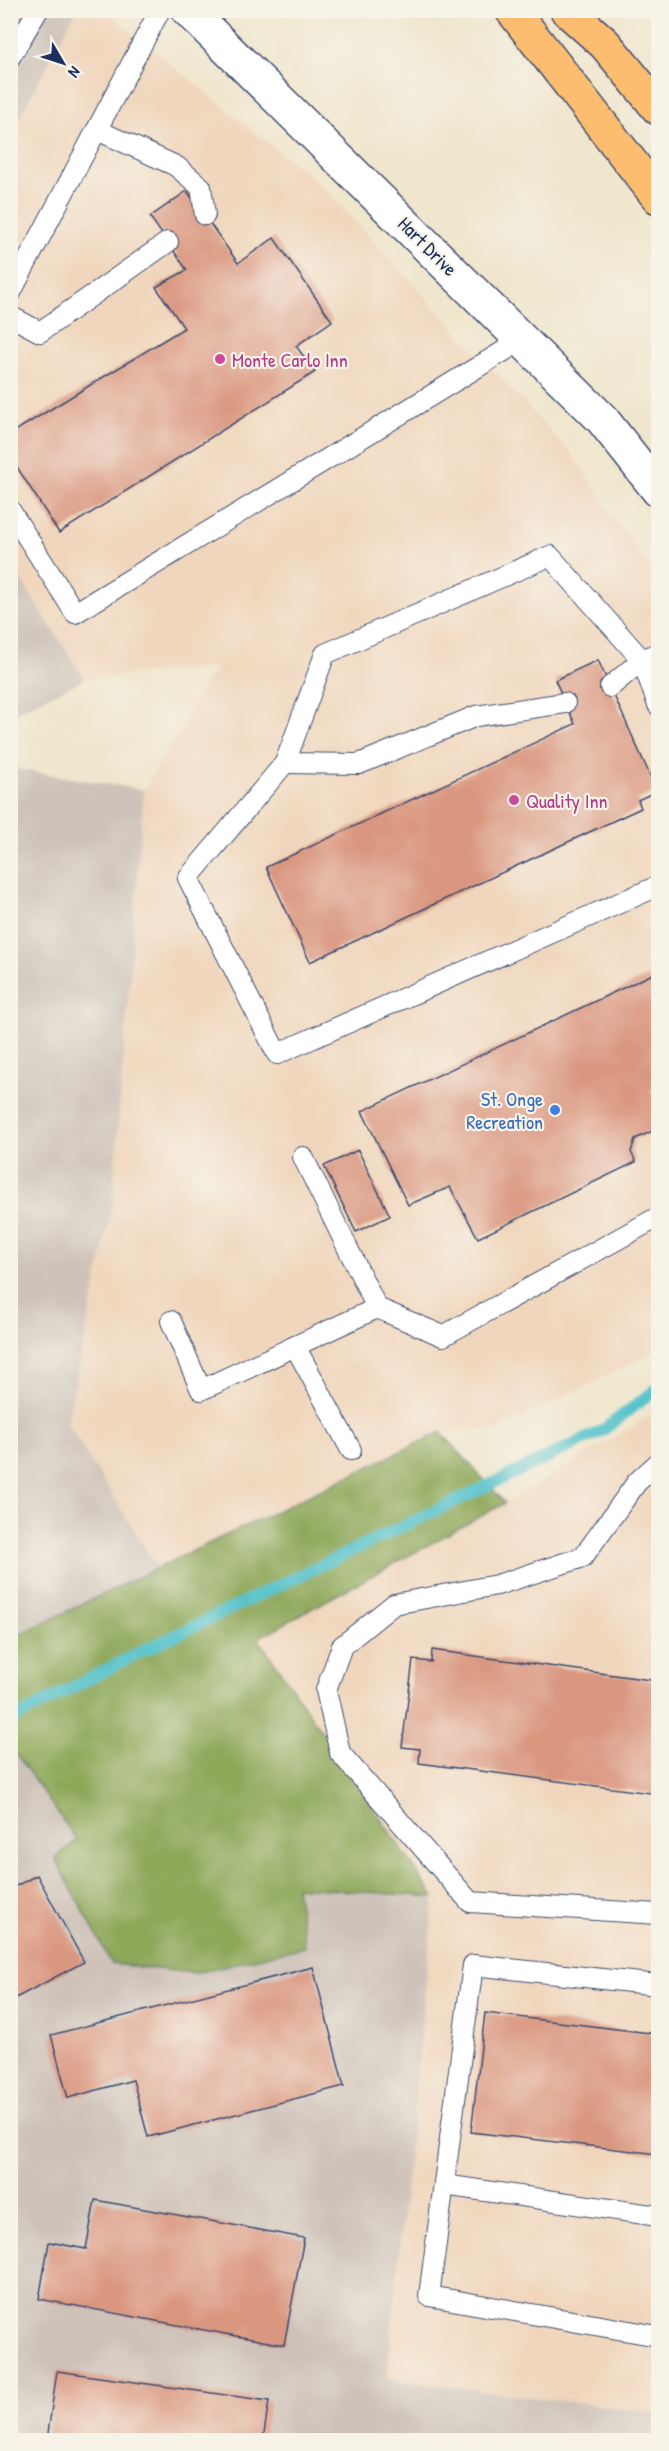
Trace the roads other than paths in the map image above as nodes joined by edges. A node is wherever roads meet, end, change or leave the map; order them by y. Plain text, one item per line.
1 (38, 10) edge
2 (160, 10) edge
3 (188, 10) edge
4 (512, 10) edge
5 (567, 10) edge
6 (10, 57) edge
7 (658, 108) edge
8 (97, 130) junction
9 (658, 197) edge
10 (205, 215) dead end
11 (168, 242) dead end
12 (10, 294) edge
13 (10, 316) edge
14 (522, 340) junction
15 (658, 490) edge
16 (10, 510) edge
17 (650, 657) edge
18 (610, 687) dead end
19 (565, 703) dead end
20 (658, 705) edge
21 (285, 764) junction
22 (658, 886) edge
23 (303, 1157) dead end
24 (658, 1217) edge
25 (376, 1308) junction
26 (171, 1321) dead end
27 (295, 1346) junction
28 (351, 1450) dead end
29 (658, 1463) edge
30 (658, 1914) edge
31 (658, 1985) edge
32 (444, 2185) junction
33 (658, 2216) edge
34 (658, 2336) edge

1 - 6 lane
2 - 8 lane
3 - 14 street, Hart Drive
4 - 9 highway
5 - 7 highway
8 - 10 lane
8 - 12 lane
11 - 13 lane
14 - 15 street, Hart Drive
14 - 16 lane
17 - 18 lane
17 - 20 lane
17 - 21 lane
19 - 21 lane
21 - 22 lane
23 - 25 lane
24 - 25 lane
25 - 27 lane
26 - 27 lane
27 - 28 lane
29 - 30 lane
31 - 32 lane
32 - 33 lane
32 - 34 lane

